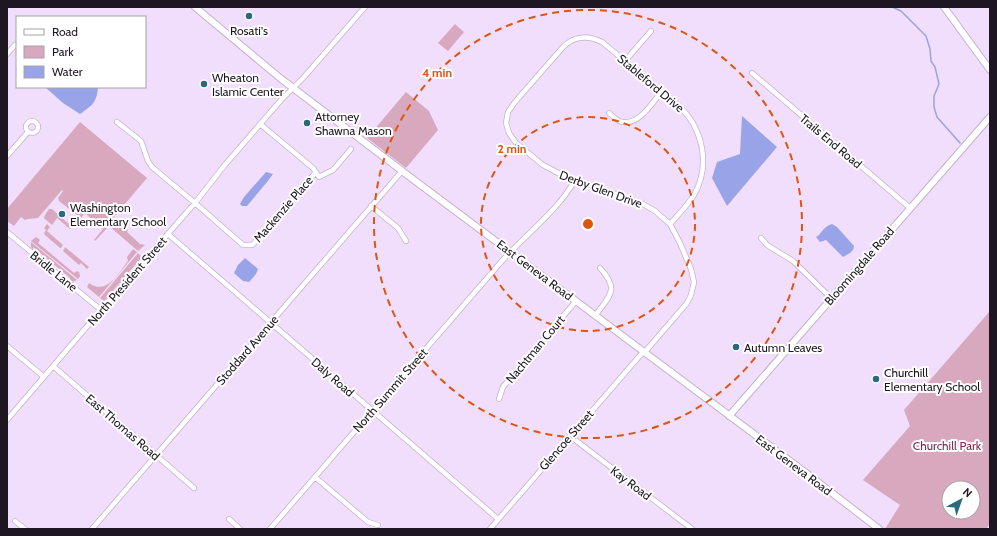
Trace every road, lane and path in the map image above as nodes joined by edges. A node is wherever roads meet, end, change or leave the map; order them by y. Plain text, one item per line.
1 (195, 7) edge
2 (365, 7) edge
3 (944, 7) edge
4 (651, 31) dead end
5 (15, 45) dead end
6 (7, 54) edge
7 (625, 61) junction
8 (990, 70) edge
9 (752, 73) dead end
10 (294, 87) junction
11 (662, 91) junction
12 (609, 113) dead end
13 (990, 117) edge
14 (117, 122) dead end
15 (260, 124) junction
16 (506, 126) joint
17 (28, 132) dead end
18 (351, 149) dead end
19 (7, 156) edge
20 (402, 171) junction
21 (316, 172) junction
22 (575, 180) junction
23 (195, 203) junction
24 (371, 206) junction
25 (910, 208) junction
26 (670, 224) junction
27 (7, 232) edge
28 (168, 234) junction
29 (761, 238) dead end
30 (406, 241) dead end
31 (510, 252) junction
32 (600, 268) dead end
33 (694, 282) joint
34 (831, 298) junction
35 (576, 301) junction
36 (101, 310) junction
37 (595, 316) junction
38 (270, 322) junction
39 (7, 346) edge
40 (643, 352) junction
41 (53, 366) junction
42 (44, 377) junction
43 (499, 399) dead end
44 (372, 411) junction
45 (729, 416) junction
46 (7, 420) edge
47 (570, 436) junction
48 (155, 456) junction
49 (315, 477) junction
50 (194, 488) dead end
51 (229, 519) dead end
52 (498, 519) junction
53 (15, 521) dead end
54 (378, 525) dead end
55 (875, 528) edge
56 (25, 529) edge
57 (92, 529) edge
58 (240, 529) edge
59 (270, 529) edge
60 (490, 529) edge
61 (692, 529) edge

1 - 10 main road, East Geneva Road
2 - 10 street, North President Street
3 - 8 main road
4 - 7 street
5 - 6 street
7 - 11 street, Stableford Drive
7 - 16 street, Stableford Drive
9 - 25 street, Trails End Road
10 - 15 street, North President Street
10 - 20 main road, East Geneva Road
11 - 12 street
11 - 26 street, Stableford Drive
13 - 25 main road, Bloomingdale Road
14 - 23 street, Mackenzie Place
15 - 21 street
15 - 23 street, North President Street
16 - 22 street, Derby Glen Drive
17 - 19 street
18 - 21 street
20 - 24 street, Stoddard Avenue
20 - 31 main road, East Geneva Road
21 - 23 street, Mackenzie Place
22 - 26 street, Derby Glen Drive
22 - 31 street, North Summit Street
23 - 28 street, North President Street
24 - 30 street
24 - 38 street, Stoddard Avenue
25 - 34 main road, Bloomingdale Road
26 - 33 street, Derby Glen Drive
27 - 36 street, Bridle Lane
28 - 36 street, North President Street
28 - 38 street, Daly Road
29 - 34 street
31 - 35 main road, East Geneva Road
31 - 44 street, North Summit Street
32 - 37 street
33 - 40 street, Glencoe Street
34 - 45 main road, Bloomingdale Road
35 - 37 main road, East Geneva Road
35 - 43 street, Nachtman Court
36 - 41 street, North President Street
37 - 40 main road, East Geneva Road
38 - 44 street, Daly Road
38 - 48 street, Stoddard Avenue
39 - 42 street
40 - 45 main road, East Geneva Road
40 - 47 street, Glencoe Street
41 - 42 street, North President Street
41 - 48 street, East Thomas Road
42 - 46 street, North President Street
44 - 49 street, North Summit Street
44 - 52 street, Daly Road
45 - 55 main road, East Geneva Road
47 - 52 street, Glencoe Street
47 - 61 street, Kay Road
48 - 50 street, East Thomas Road
48 - 57 street, Stoddard Avenue
49 - 54 street
49 - 59 street, North Summit Street
51 - 58 street
52 - 60 street, Glencoe Street
53 - 56 street

